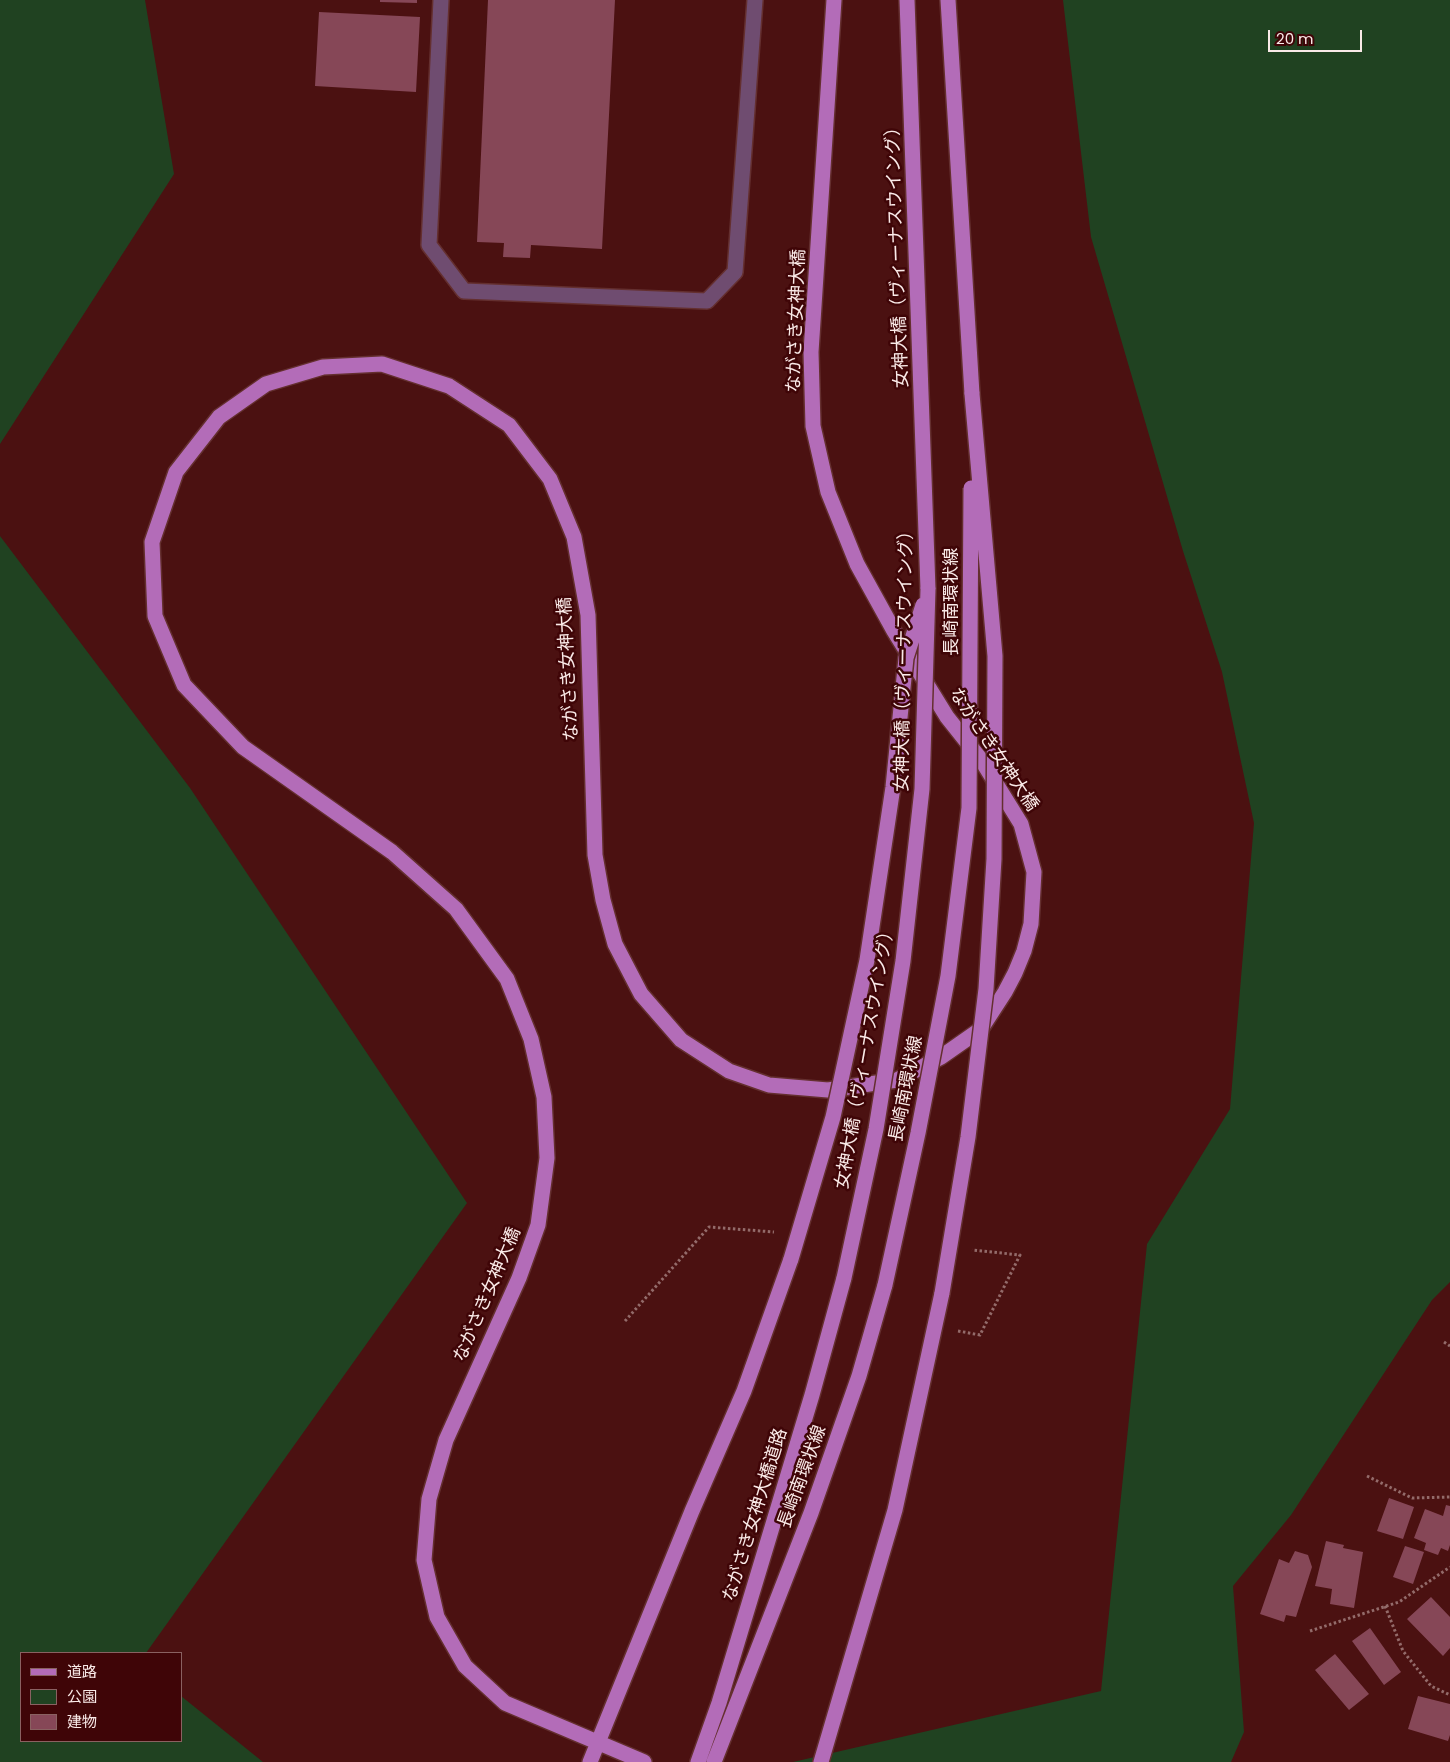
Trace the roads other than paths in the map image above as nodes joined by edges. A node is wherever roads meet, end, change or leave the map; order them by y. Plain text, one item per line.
1 (441, 0) edge
2 (755, 0) edge
3 (834, 0) edge
4 (907, 0) edge
5 (948, 0) edge
6 (972, 394) junction
7 (928, 589) junction
8 (844, 1278) joint
9 (598, 1744) junction
10 (708, 1759) edge
11 (590, 1762) edge
12 (644, 1762) edge
13 (822, 1762) edge

1 - 2 lane
3 - 9 main road, ながさき女神大橋
4 - 7 main road, 女神大橋（ヴィーナスウイング）
5 - 6 main road
6 - 10 main road, 長崎南環状線, bridge
6 - 13 main road, bridge
7 - 8 main road, 女神大橋（ヴィーナスウイング）, bridge
7 - 9 main road, bridge
8 - 10 main road, ながさき女神大橋道路
9 - 11 main road
9 - 12 main road, ながさき女神大橋

